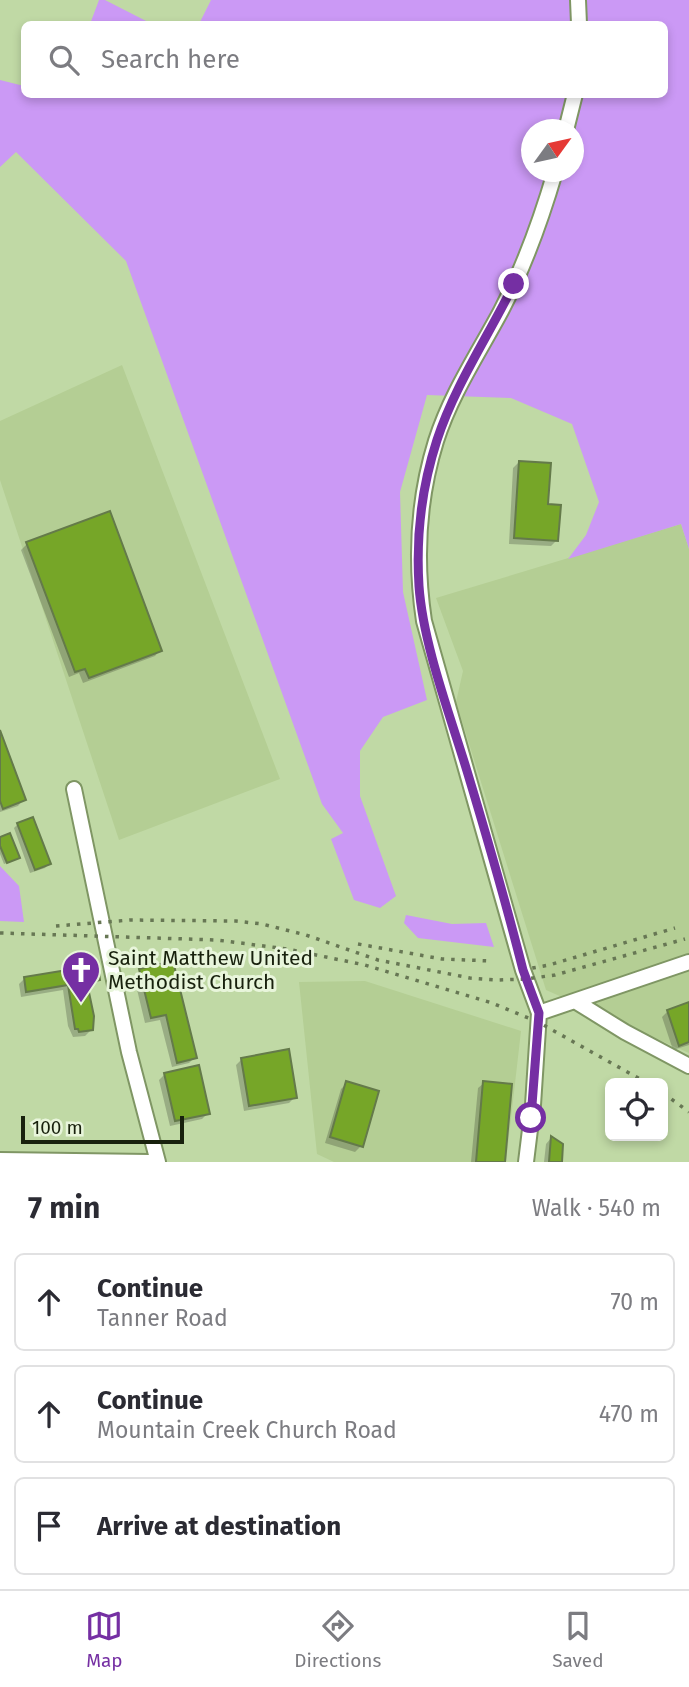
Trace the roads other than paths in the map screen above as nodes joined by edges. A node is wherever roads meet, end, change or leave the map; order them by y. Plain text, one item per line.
1 (578, 0) edge
2 (579, 21) edge
3 (574, 98) edge
4 (569, 119) edge
5 (552, 182) edge
6 (74, 789) dead end
7 (689, 962) edge
8 (575, 1001) junction
9 (539, 1013) junction
10 (689, 1066) edge
11 (0, 1160) edge
12 (149, 1162) edge
13 (158, 1162) edge
14 (526, 1162) edge

1 - 2 street
3 - 4 street
5 - 9 street
6 - 13 street
7 - 8 street
8 - 9 street
8 - 10 street
9 - 14 street
11 - 12 street

